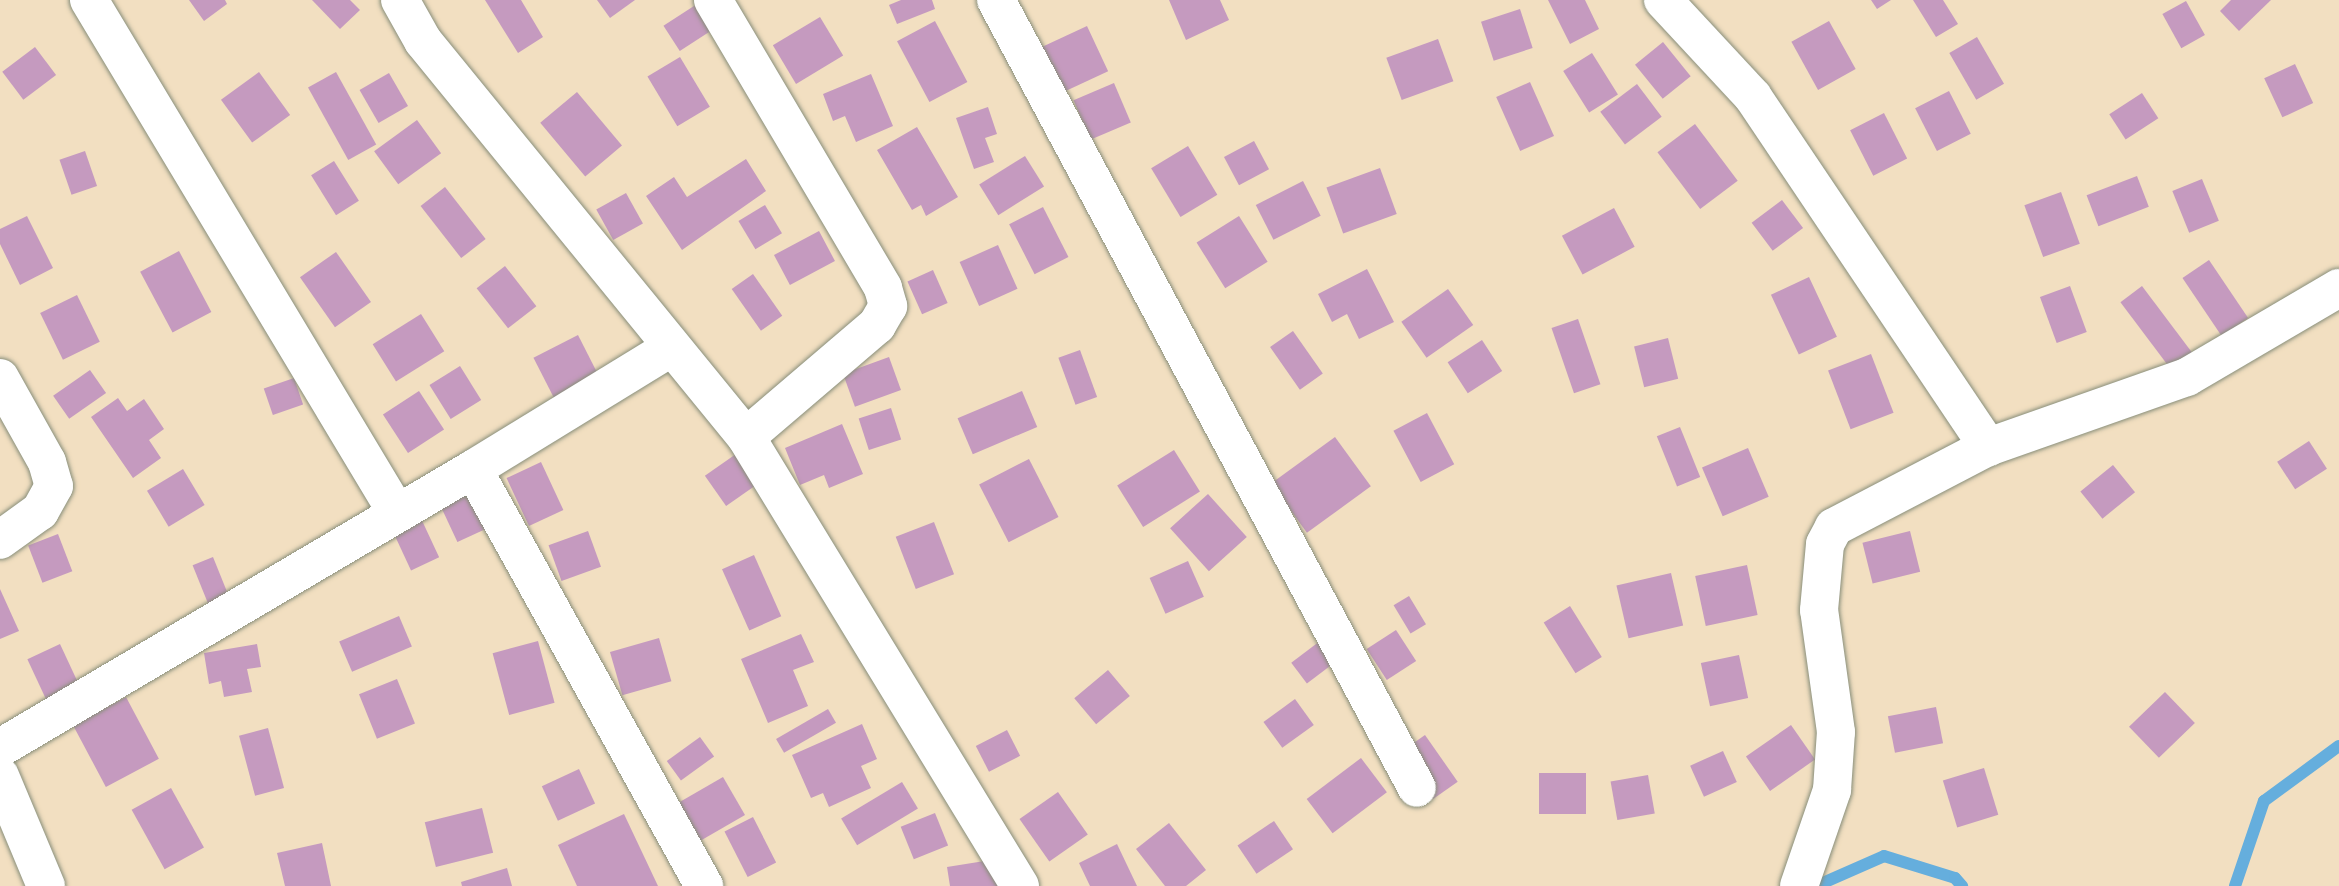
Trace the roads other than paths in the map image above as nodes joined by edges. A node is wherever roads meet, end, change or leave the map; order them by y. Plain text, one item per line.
1 (89, 0) edge
2 (400, 0) edge
3 (713, 0) edge
4 (996, 0) edge
5 (1663, 0) edge
6 (2339, 288) edge
7 (672, 347) junction
8 (0, 378) edge
9 (746, 437) junction
10 (1988, 447) junction
11 (474, 469) junction
12 (397, 513) junction
13 (0, 540) edge
14 (0, 748) edge
15 (0, 776) edge
16 (1416, 788) dead end
17 (1803, 874) edge
18 (46, 886) edge
19 (704, 886) edge
20 (1020, 886) edge

1 - 12 street
2 - 7 street
3 - 9 street
4 - 16 street
5 - 10 street
6 - 10 street
7 - 9 street
7 - 11 street
8 - 13 street
9 - 20 street
10 - 17 street
11 - 12 street
11 - 19 street
12 - 14 street
15 - 18 street

